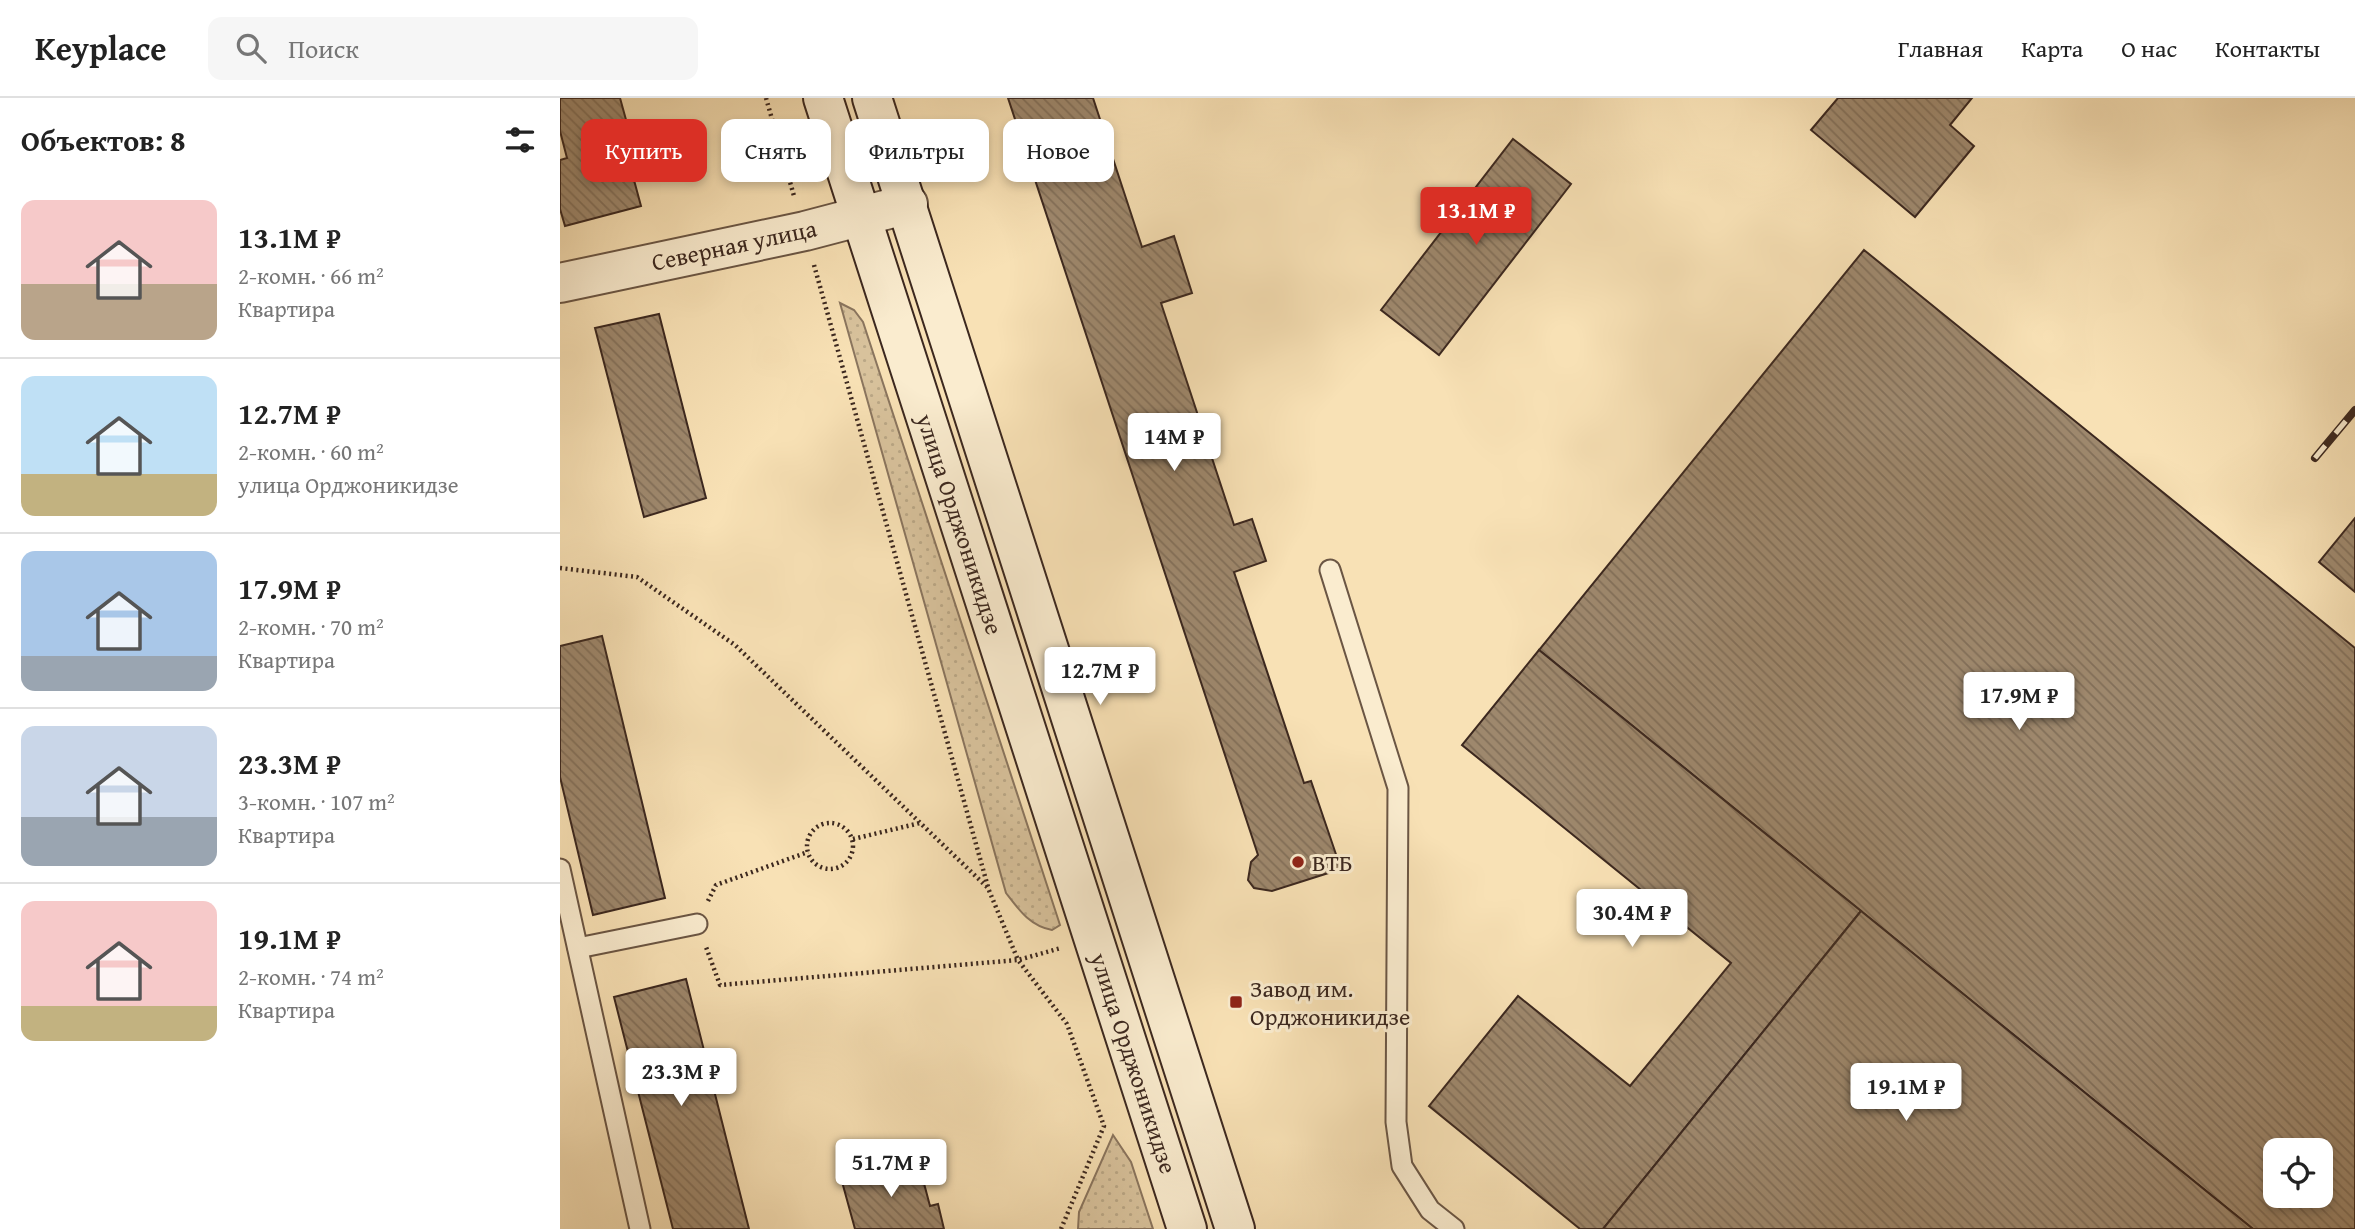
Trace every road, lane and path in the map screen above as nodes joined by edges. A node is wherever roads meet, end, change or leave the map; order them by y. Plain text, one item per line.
1 (765, 98) edge
2 (823, 98) edge
3 (872, 98) edge
4 (908, 204) junction
5 (860, 215) junction
6 (805, 230) junction
7 (560, 283) edge
8 (560, 568) edge
9 (1331, 570) dead end
10 (920, 823) junction
11 (853, 839) junction
12 (808, 852) junction
13 (560, 869) edge
14 (988, 888) junction
15 (697, 924) junction
16 (578, 948) junction
17 (640, 1229) edge
18 (1187, 1229) edge
19 (1235, 1229) edge
20 (1454, 1229) edge

1 - 6 path
2 - 5 main road, улица Орджоникидзе
3 - 4 main road, улица Орджоникидзе
4 - 5 main road, Северная улица
4 - 19 main road, улица Орджоникидзе
5 - 6 main road, Северная улица
5 - 18 main road, улица Орджоникидзе
6 - 7 main road, Северная улица
6 - 14 path
8 - 10 path
9 - 20 lane
10 - 11 path
10 - 14 path
11 - 12 path
11 - 12 path
12 - 15 path
13 - 16 lane
14 - 15 path
15 - 16 lane
16 - 17 lane

